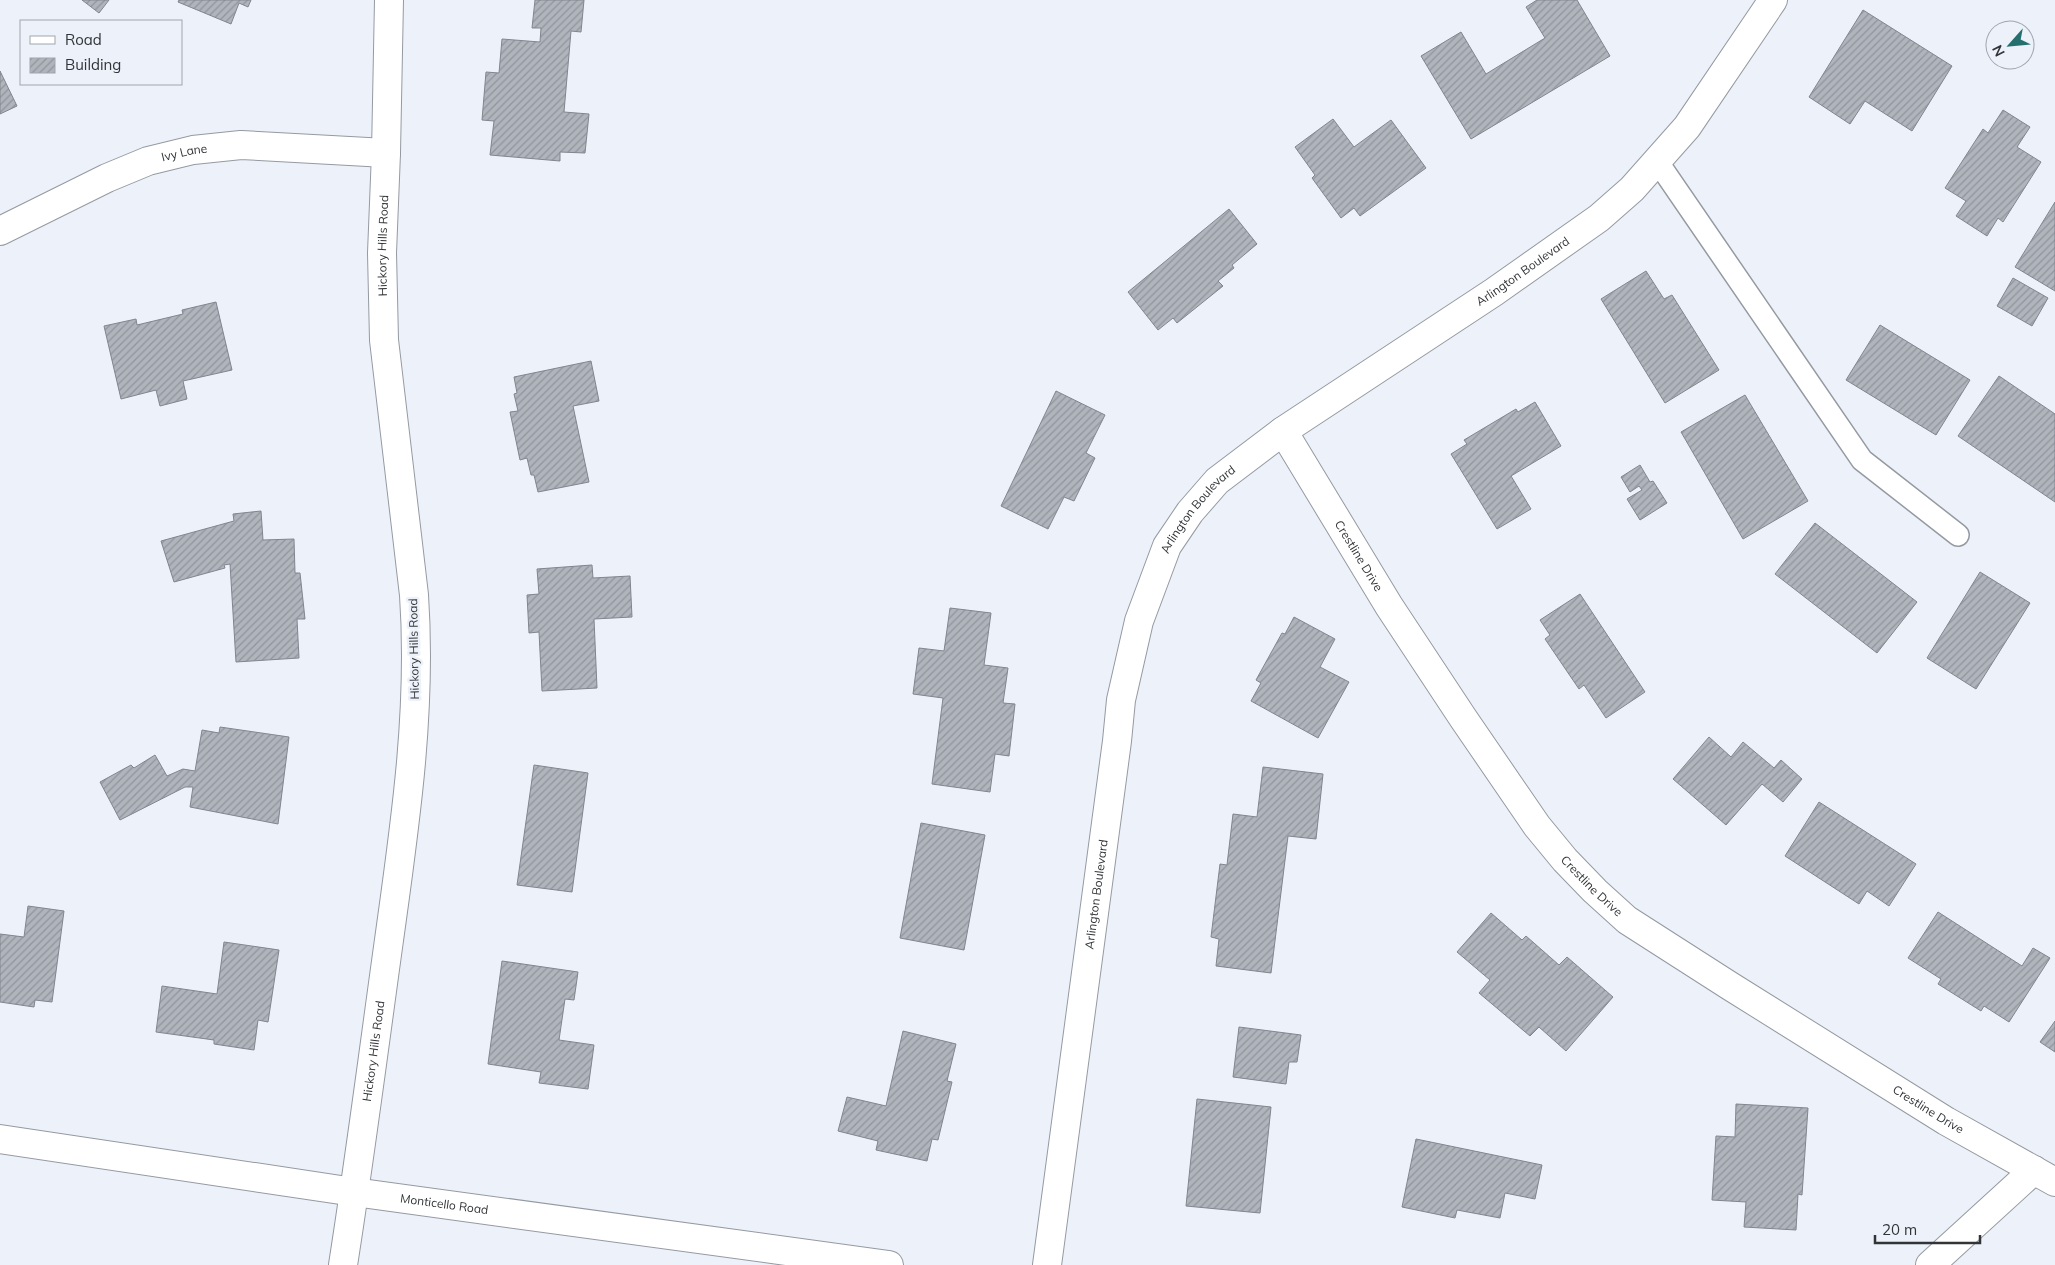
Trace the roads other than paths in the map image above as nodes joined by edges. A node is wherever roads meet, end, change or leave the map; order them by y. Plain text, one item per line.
1 (389, 0) edge
2 (1773, 0) edge
3 (386, 153) junction
4 (1656, 161) junction
5 (0, 231) edge
6 (1283, 431) junction
7 (1958, 535) dead end
8 (0, 1139) edge
9 (2045, 1176) edge
10 (354, 1192) junction
11 (343, 1265) edge
12 (889, 1265) edge
13 (1047, 1265) edge
14 (1930, 1265) edge

1 - 3 street, Hickory Hills Road
2 - 4 street, Arlington Boulevard
3 - 5 street, Ivy Lane
3 - 10 street, Hickory Hills Road
4 - 6 street, Arlington Boulevard
4 - 7 lane
6 - 9 street, Crestline Drive
6 - 13 street, Arlington Boulevard
8 - 10 street, Monticello Road
9 - 14 street
10 - 11 street, Hickory Hills Road
10 - 12 street, Monticello Road

